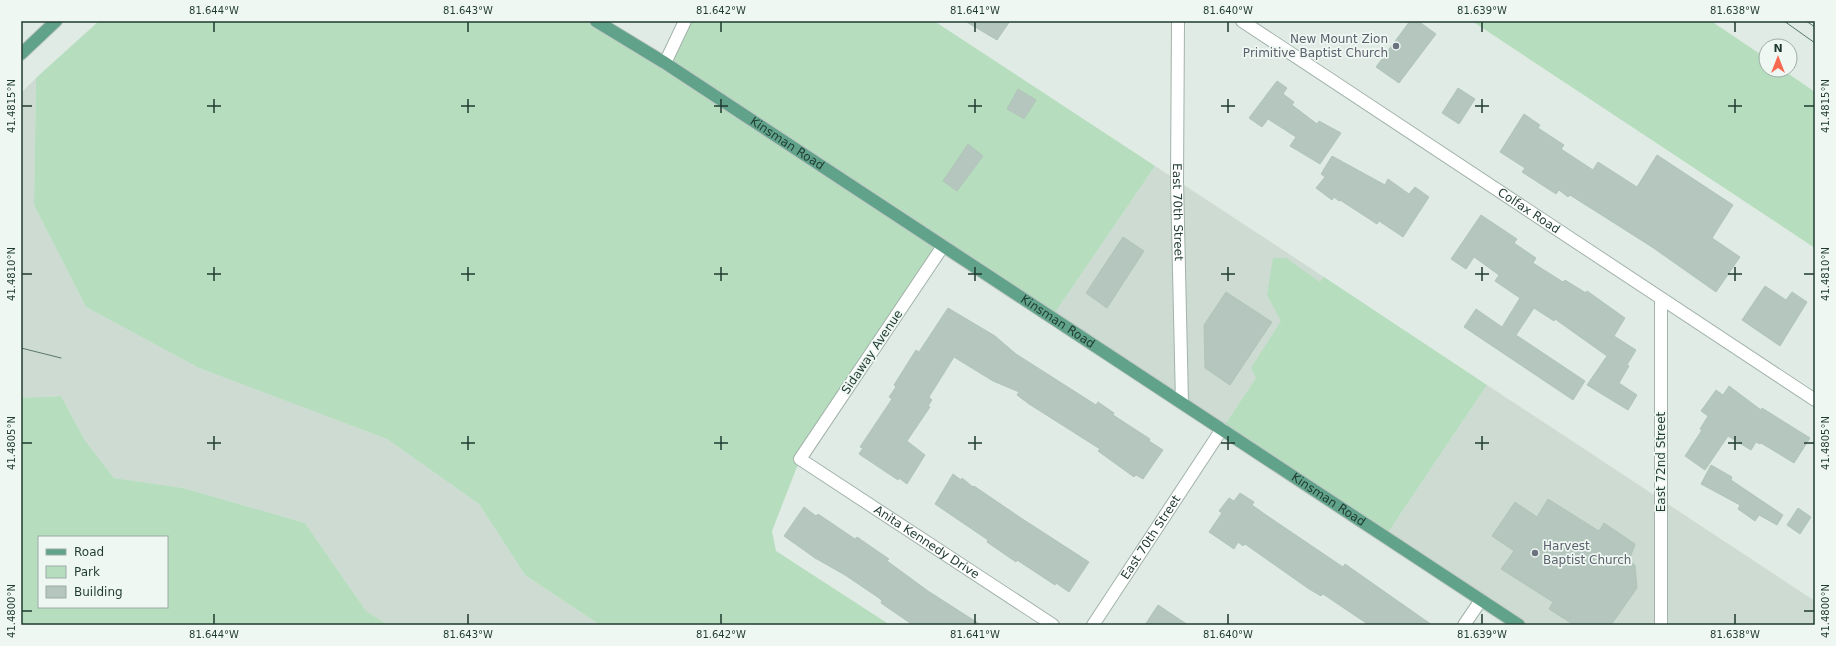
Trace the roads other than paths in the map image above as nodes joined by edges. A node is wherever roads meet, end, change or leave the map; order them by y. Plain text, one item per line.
1 (56, 21) edge
2 (596, 21) edge
3 (685, 21) edge
4 (1178, 21) edge
5 (1242, 21) edge
6 (21, 54) edge
7 (665, 63) junction
8 (943, 246) junction
9 (1661, 299) junction
10 (1815, 400) edge
11 (1182, 403) junction
12 (1222, 429) junction
13 (800, 459) joint
14 (1480, 600) junction
15 (1053, 625) edge
16 (1093, 625) edge
17 (1464, 625) edge
18 (1519, 625) edge
19 (1661, 625) edge

1 - 6 main road
2 - 7 main road, Kinsman Road
3 - 7 street
4 - 11 street, East 70th Street
5 - 9 street, Colfax Road
7 - 8 main road, Kinsman Road
8 - 11 main road, Kinsman Road
8 - 13 street, Sidaway Avenue
9 - 10 street, Colfax Road
9 - 19 street, East 72nd Street
11 - 12 main road, Kinsman Road
12 - 14 main road, Kinsman Road
12 - 16 street, East 70th Street
13 - 15 street, Anita Kennedy Drive
14 - 17 street
14 - 18 main road, Kinsman Road

